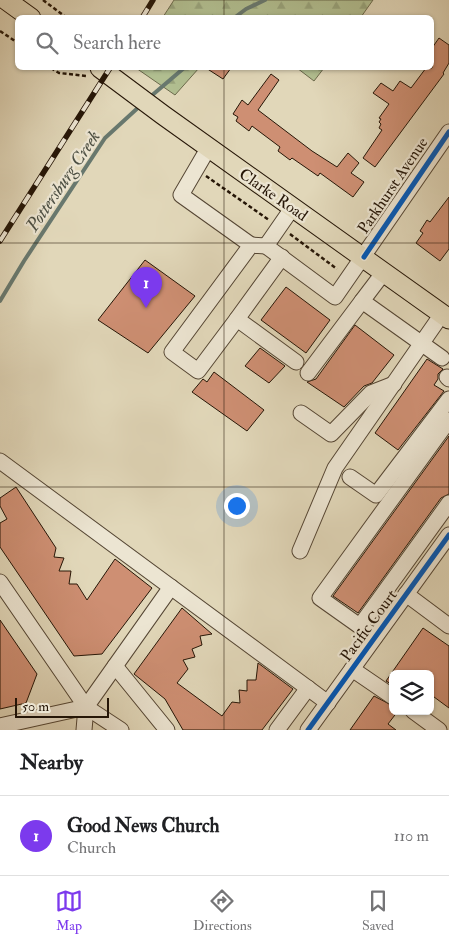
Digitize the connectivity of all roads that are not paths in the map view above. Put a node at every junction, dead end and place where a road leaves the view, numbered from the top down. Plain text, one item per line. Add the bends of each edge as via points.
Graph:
1 (6, 0) edge
2 (27, 15) edge
3 (101, 74) edge
4 (449, 132) edge
5 (209, 148) junction
6 (293, 207) junction
7 (259, 246) junction
8 (282, 257) junction
9 (364, 257) junction
10 (384, 272) junction
11 (362, 301) junction
12 (446, 317) edge
13 (237, 319) junction
14 (422, 344) junction
15 (442, 358) dead end
16 (296, 362) dead end
17 (308, 374) dead end
18 (394, 384) junction
19 (449, 399) edge
20 (301, 414) dead end
21 (449, 420) edge
22 (0, 461) edge
23 (350, 476) dead end
24 (449, 504) edge
25 (449, 535) edge
26 (300, 551) dead end
27 (0, 582) edge
28 (170, 587) junction
29 (406, 594) junction
30 (360, 626) junction
31 (449, 626) edge
32 (375, 637) junction
33 (114, 666) junction
34 (352, 668) junction
35 (308, 688) junction
36 (389, 694) edge
37 (328, 703) junction
38 (86, 707) junction
39 (418, 715) edge
40 (0, 726) edge
41 (84, 730) edge
42 (121, 730) edge
43 (167, 730) edge
44 (277, 730) edge
45 (308, 730) edge
46 (439, 730) edge

1 - 2 main road
3 - 5 main road, Clarke Road
4 - 9 street, Parkhurst Avenue
5 - 6 main road, Clarke Road
5 - 7 street via 181,195
6 - 7 street
6 - 9 main road, Clarke Road
7 - 8 street
7 - 13 street via 172,352 198,371
8 - 9 street, Parkhurst Avenue via 335,297
8 - 13 street
9 - 10 main road, Clarke Road
10 - 11 street
10 - 12 main road, Clarke Road
11 - 14 street
11 - 17 street
12 - 14 street
13 - 16 street
14 - 15 street
14 - 18 street
18 - 20 street via 371,393 331,434
18 - 26 street via 335,468
19 - 23 street via 376,495
21 - 30 street via 320,598
22 - 28 street
24 - 30 street
25 - 29 street, Pacific Court
27 - 38 street
28 - 33 street
28 - 35 street
29 - 31 street
29 - 32 street, Pacific Court
30 - 32 street
32 - 34 street, Pacific Court
33 - 38 street
33 - 43 street
34 - 36 street
34 - 37 street, Pacific Court
35 - 37 street
35 - 44 street
37 - 45 street, Pacific Court
38 - 40 street
38 - 41 street
38 - 42 street
39 - 46 street

